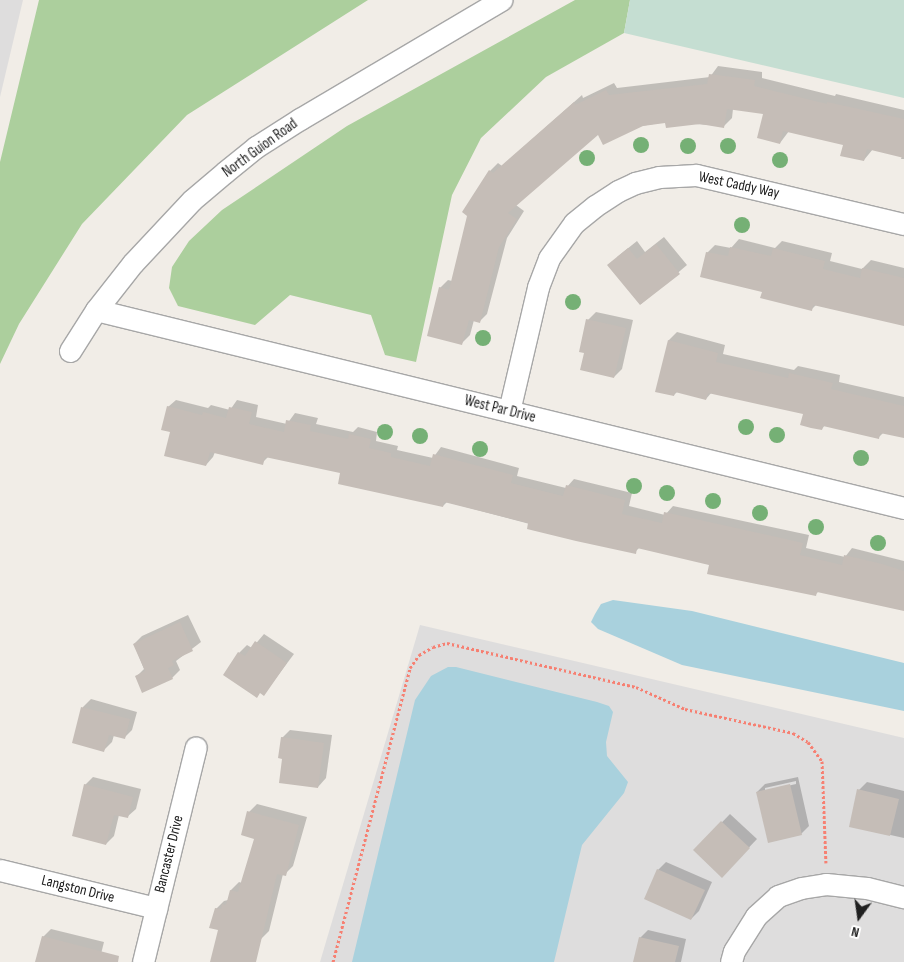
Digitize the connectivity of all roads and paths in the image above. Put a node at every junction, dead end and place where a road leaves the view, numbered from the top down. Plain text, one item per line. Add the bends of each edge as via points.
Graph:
1 (500, 1) edge
2 (904, 224) edge
3 (96, 310) junction
4 (70, 351) dead end
5 (509, 411) junction
6 (904, 508) edge
7 (196, 747) dead end
8 (0, 870) edge
9 (826, 884) junction
10 (904, 897) edge
11 (156, 908) junction
12 (143, 962) edge
13 (333, 962) edge
14 (732, 962) edge

1 - 3 street, North Guion Road via 256,147 192,200 162,230
2 - 5 street, West Caddy Way via 696,175 659,178 618,191 574,223 550,258 538,287
3 - 4 street, North Guion Road
3 - 5 street, West Par Drive
5 - 6 street, West Par Drive
7 - 11 street, Bancaster Drive
8 - 11 street, Langston Drive
9 - 10 street via 867,888
9 - 13 path via 822,761 808,742 777,728 685,709 636,687 447,643 419,655 410,668
9 - 14 street via 778,896 756,916 734,952
11 - 12 street, Bancaster Drive

